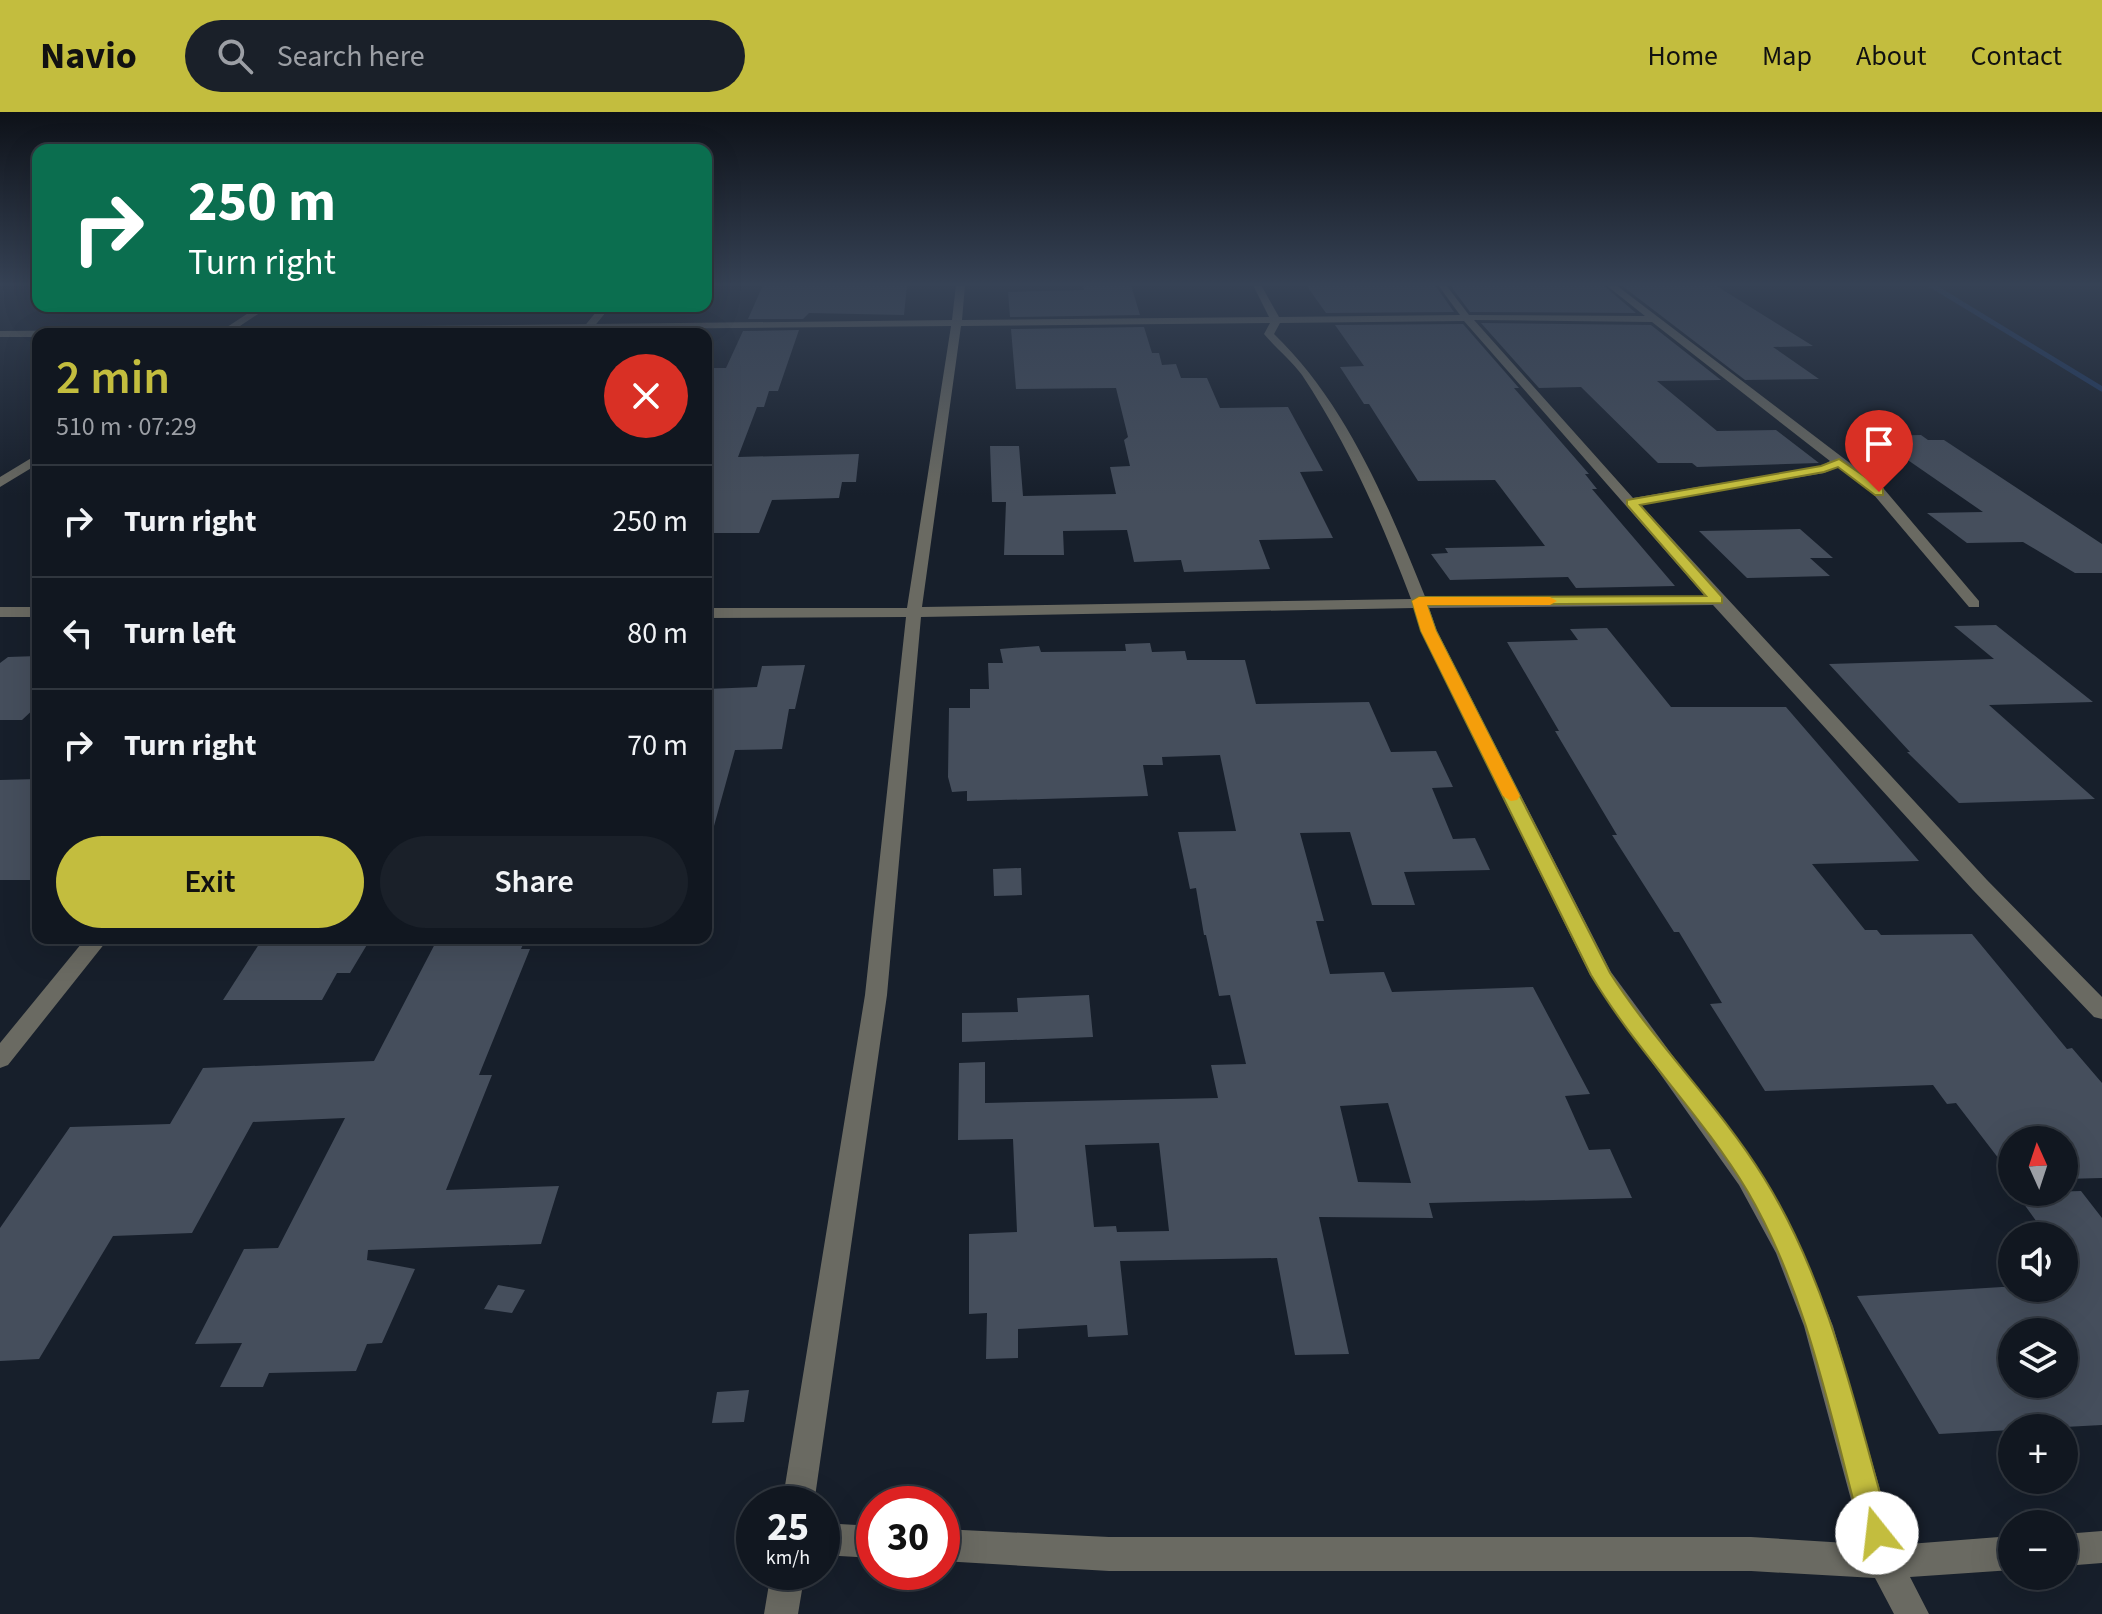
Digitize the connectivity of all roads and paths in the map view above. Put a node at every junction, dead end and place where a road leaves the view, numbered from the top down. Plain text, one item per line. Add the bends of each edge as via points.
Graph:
1 (952, 355) edge
2 (1289, 355) edge
3 (1500, 355) edge
4 (1701, 355) edge
5 (32, 462) edge
6 (1839, 462) junction
7 (0, 483) edge
8 (1631, 502) junction
9 (1717, 600) junction
10 (1419, 601) junction
11 (1974, 604) dead end
12 (0, 612) edge
13 (32, 612) edge
14 (712, 613) edge
15 (914, 613) junction
16 (93, 944) edge
17 (2102, 1011) edge
18 (0, 1059) edge
19 (801, 1486) edge
20 (960, 1546) edge
21 (2102, 1547) edge
22 (2078, 1549) edge
23 (1998, 1554) edge
24 (1885, 1562) junction
25 (785, 1590) edge
26 (781, 1614) edge
27 (1912, 1614) edge

1 - 15 street
2 - 10 street via 1306,374 1372,492
3 - 8 street
4 - 6 street
5 - 7 street
6 - 8 street via 1824,469
6 - 11 street via 1879,492
8 - 9 street
9 - 10 street
9 - 17 street
10 - 15 street
10 - 24 street via 1429,631 1601,975 1756,1185 1791,1253 1827,1355
12 - 13 street
14 - 15 street
15 - 19 street via 876,995
16 - 18 street
20 - 24 street via 1109,1554 1751,1554
21 - 22 street
23 - 24 street
24 - 27 street
25 - 26 street

